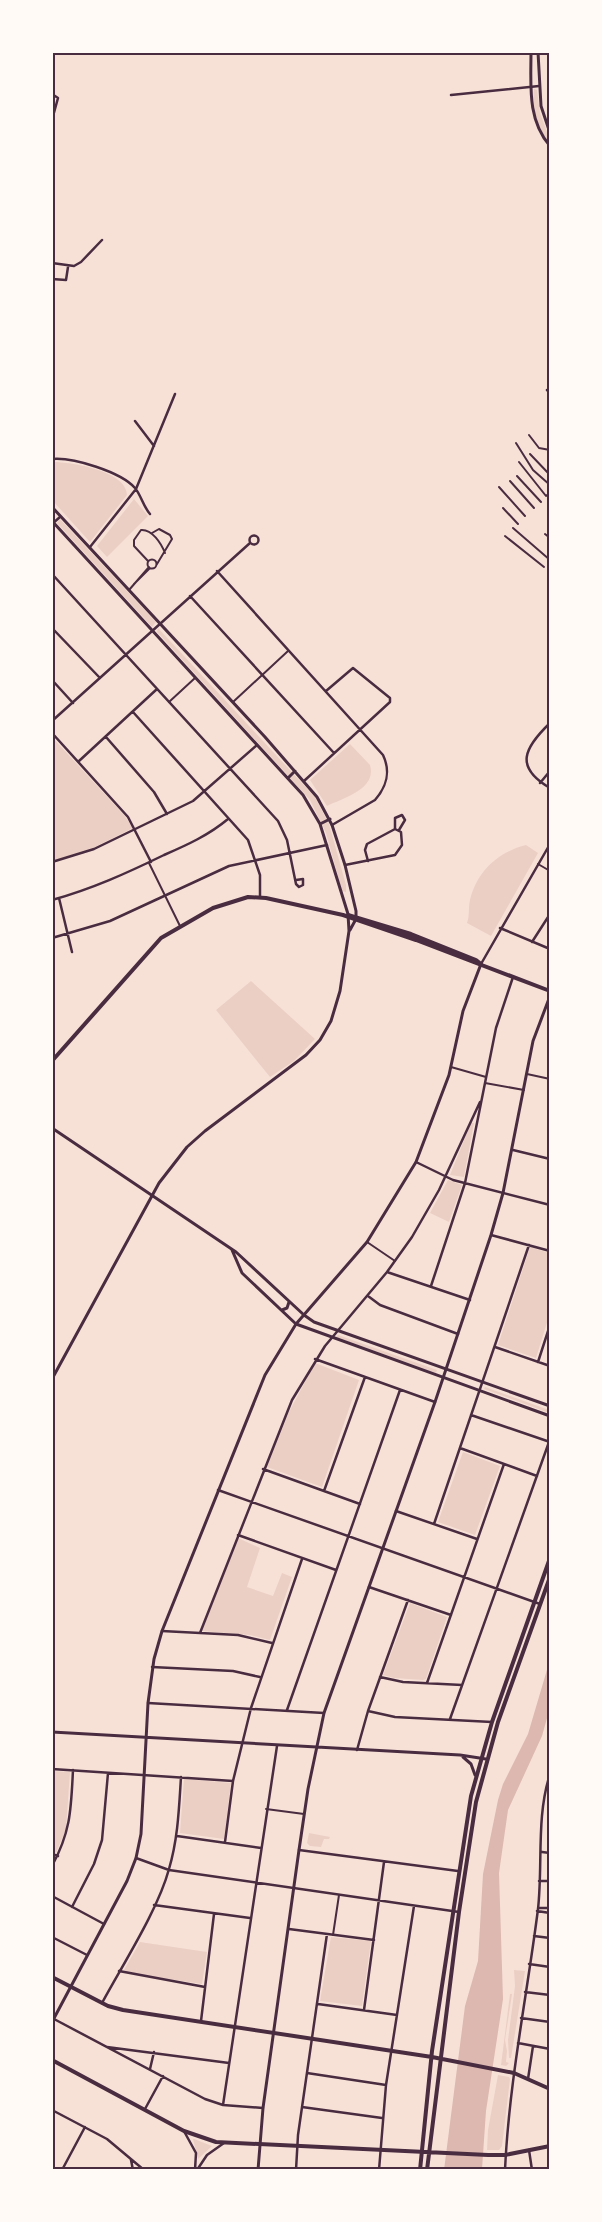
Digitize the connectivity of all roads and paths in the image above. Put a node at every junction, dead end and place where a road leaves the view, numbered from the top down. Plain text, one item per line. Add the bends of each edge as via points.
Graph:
1 (531, 52) edge
2 (538, 52) edge
3 (539, 86) junction
4 (531, 87) junction
5 (52, 94) edge
6 (451, 95) dead end
7 (53, 113) edge
8 (52, 120) edge
9 (550, 134) edge
10 (550, 146) edge
11 (102, 240) dead end
12 (52, 263) edge
13 (68, 266) junction
14 (52, 279) edge
15 (175, 394) dead end
16 (135, 420) dead end
17 (529, 435) dead end
18 (516, 443) dead end
19 (154, 446) junction
20 (550, 450) edge
21 (530, 454) dead end
22 (52, 459) edge
23 (519, 462) dead end
24 (550, 475) edge
25 (517, 476) dead end
26 (510, 482) dead end
27 (550, 485) edge
28 (498, 487) dead end
29 (136, 489) junction
30 (548, 496) edge
31 (541, 502) dead end
32 (53, 508) edge
33 (503, 508) dead end
34 (534, 508) dead end
35 (150, 514) dead end
36 (61, 516) junction
37 (525, 516) dead end
38 (53, 523) edge
39 (518, 524) dead end
40 (513, 528) dead end
41 (152, 533) junction
42 (545, 534) dead end
43 (506, 536) dead end
44 (550, 538) edge
45 (250, 543) dead end
46 (90, 547) junction
47 (165, 553) junction
48 (550, 560) edge
49 (148, 561) junction
50 (156, 564) junction
51 (150, 567) junction
52 (544, 567) dead end
53 (217, 572) junction
54 (52, 574) edge
55 (129, 590) junction
56 (190, 596) junction
57 (160, 623) junction
58 (52, 628) edge
59 (153, 631) junction
60 (288, 651) junction
61 (126, 655) junction
62 (262, 675) junction
63 (100, 678) junction
64 (195, 678) junction
65 (52, 680) edge
66 (157, 689) junction
67 (326, 692) junction
68 (169, 702) junction
69 (233, 702) junction
70 (74, 703) junction
71 (133, 712) junction
72 (52, 721) edge
73 (550, 723) edge
74 (359, 730) junction
75 (52, 733) edge
76 (106, 737) junction
77 (257, 744) junction
78 (334, 754) junction
79 (79, 762) junction
80 (230, 768) junction
81 (296, 771) junction
82 (550, 771) edge
83 (288, 778) junction
84 (304, 780) junction
85 (540, 783) junction
86 (550, 788) edge
87 (204, 793) junction
88 (167, 814) junction
89 (228, 819) junction
90 (330, 819) junction
91 (320, 824) junction
92 (332, 825) junction
93 (136, 829) junction
94 (395, 829) junction
95 (399, 830) junction
96 (550, 844) edge
97 (327, 845) junction
98 (290, 853) junction
99 (255, 860) junction
100 (368, 861) junction
101 (52, 862) edge
102 (150, 862) junction
103 (538, 864) junction
104 (345, 866) junction
105 (550, 871) edge
106 (296, 880) dead end
107 (164, 895) junction
108 (260, 897) junction
109 (59, 898) junction
110 (52, 900) edge
111 (550, 914) edge
112 (346, 916) junction
113 (356, 918) junction
114 (180, 926) junction
115 (500, 928) junction
116 (349, 931) junction
117 (67, 934) junction
118 (52, 938) edge
119 (532, 942) junction
120 (550, 949) edge
121 (72, 952) dead end
122 (481, 964) junction
123 (513, 977) junction
124 (550, 991) edge
125 (550, 996) edge
126 (52, 1061) edge
127 (451, 1067) junction
128 (527, 1074) junction
129 (486, 1077) junction
130 (550, 1079) edge
131 (485, 1083) junction
132 (524, 1090) junction
133 (480, 1102) junction
134 (52, 1128) edge
135 (512, 1150) junction
136 (550, 1159) edge
137 (416, 1162) junction
138 (446, 1177) junction
139 (465, 1183) junction
140 (503, 1193) junction
141 (153, 1197) junction
142 (550, 1206) edge
143 (491, 1234) junction
144 (366, 1242) junction
145 (529, 1245) junction
146 (231, 1250) junction
147 (550, 1251) edge
148 (395, 1261) junction
149 (387, 1272) junction
150 (431, 1286) junction
151 (368, 1296) junction
152 (470, 1300) junction
153 (289, 1302) junction
154 (282, 1310) junction
155 (304, 1315) junction
156 (296, 1324) junction
157 (550, 1326) edge
158 (336, 1331) junction
159 (458, 1334) junction
160 (331, 1338) junction
161 (495, 1347) junction
162 (315, 1359) junction
163 (538, 1362) junction
164 (550, 1366) edge
165 (446, 1370) junction
166 (365, 1377) junction
167 (52, 1379) edge
168 (443, 1379) junction
169 (482, 1382) junction
170 (400, 1390) junction
171 (479, 1392) junction
172 (435, 1402) junction
173 (550, 1406) edge
174 (471, 1415) junction
175 (550, 1416) edge
176 (549, 1442) edge
177 (460, 1448) junction
178 (504, 1464) junction
179 (263, 1469) junction
180 (537, 1476) junction
181 (218, 1490) junction
182 (324, 1491) junction
183 (251, 1502) junction
184 (360, 1504) junction
185 (396, 1511) junction
186 (434, 1524) junction
187 (238, 1535) junction
188 (348, 1536) junction
189 (477, 1539) junction
190 (382, 1548) junction
191 (550, 1558) edge
192 (302, 1559) junction
193 (336, 1570) junction
194 (550, 1576) edge
195 (464, 1577) junction
196 (369, 1587) junction
197 (496, 1588) junction
198 (408, 1600) junction
199 (534, 1602) junction
200 (540, 1604) junction
201 (451, 1616) junction
202 (162, 1631) junction
203 (200, 1633) junction
204 (272, 1643) junction
205 (152, 1667) junction
206 (260, 1677) junction
207 (380, 1677) junction
208 (427, 1683) junction
209 (462, 1685) junction
210 (148, 1703) junction
211 (251, 1708) junction
212 (287, 1710) junction
213 (368, 1710) junction
214 (324, 1713) junction
215 (450, 1719) junction
216 (492, 1722) junction
217 (52, 1732) edge
218 (146, 1739) junction
219 (241, 1744) junction
220 (277, 1746) junction
221 (316, 1748) junction
222 (357, 1750) junction
223 (460, 1755) junction
224 (480, 1757) junction
225 (486, 1759) junction
226 (52, 1769) edge
227 (73, 1770) junction
228 (108, 1772) junction
229 (550, 1774) edge
230 (144, 1775) junction
231 (475, 1775) junction
232 (181, 1777) junction
233 (233, 1780) junction
234 (266, 1809) junction
235 (304, 1814) junction
236 (177, 1836) junction
237 (226, 1842) junction
238 (261, 1848) junction
239 (299, 1850) junction
240 (542, 1852) junction
241 (52, 1854) edge
242 (550, 1854) edge
243 (58, 1856) junction
244 (136, 1858) junction
245 (384, 1862) junction
246 (52, 1866) edge
247 (169, 1870) junction
248 (458, 1871) junction
249 (540, 1881) junction
250 (550, 1881) edge
251 (256, 1883) junction
252 (294, 1888) junction
253 (339, 1895) junction
254 (52, 1896) edge
255 (379, 1901) junction
256 (154, 1905) junction
257 (72, 1906) junction
258 (414, 1906) junction
259 (550, 1908) edge
260 (538, 1909) junction
261 (452, 1911) junction
262 (459, 1912) junction
263 (550, 1912) edge
264 (214, 1914) junction
265 (250, 1918) junction
266 (104, 1924) junction
267 (289, 1929) junction
268 (327, 1934) junction
269 (333, 1934) junction
270 (534, 1936) junction
271 (52, 1937) edge
272 (550, 1938) edge
273 (374, 1940) junction
274 (88, 1956) junction
275 (529, 1964) junction
276 (550, 1967) edge
277 (119, 1971) junction
278 (52, 1977) edge
279 (71, 1987) junction
280 (205, 1987) junction
281 (525, 1992) junction
282 (550, 1995) edge
283 (102, 2003) junction
284 (318, 2004) junction
285 (364, 2010) junction
286 (398, 2015) junction
287 (522, 2018) junction
288 (53, 2019) edge
289 (550, 2022) edge
290 (200, 2023) junction
291 (235, 2028) junction
292 (275, 2034) junction
293 (312, 2038) junction
294 (518, 2043) junction
295 (106, 2046) junction
296 (533, 2046) junction
297 (550, 2049) edge
298 (392, 2050) junction
299 (154, 2052) junction
300 (432, 2057) junction
301 (443, 2059) junction
302 (52, 2060) edge
303 (229, 2063) junction
304 (150, 2070) junction
305 (307, 2073) junction
306 (514, 2074) junction
307 (163, 2076) junction
308 (528, 2079) junction
309 (386, 2085) junction
310 (550, 2089) edge
311 (223, 2105) junction
312 (302, 2107) junction
313 (263, 2108) junction
314 (145, 2109) junction
315 (52, 2110) edge
316 (382, 2118) junction
317 (84, 2127) junction
318 (184, 2132) junction
319 (225, 2143) junction
320 (259, 2145) junction
321 (549, 2146) edge
322 (298, 2147) junction
323 (529, 2150) junction
324 (380, 2152) junction
325 (421, 2154) junction
326 (428, 2154) junction
327 (506, 2155) junction
328 (131, 2159) junction
329 (62, 2170) edge
330 (133, 2170) edge
331 (144, 2170) edge
332 (196, 2170) edge
333 (258, 2170) edge
334 (296, 2170) edge
335 (379, 2170) edge
336 (420, 2170) edge
337 (427, 2170) edge
338 (505, 2170) edge
339 (532, 2170) edge

1 - 4 street
2 - 3 street
3 - 4 street
3 - 9 street via 542,114
4 - 6 street
4 - 10 street via 537,126
5 - 7 street via 58,98
7 - 8 street
11 - 13 street via 81,262
12 - 13 street
13 - 14 street via 66,280
15 - 19 street
16 - 19 street
17 - 20 street via 539,448
18 - 27 street via 533,470
19 - 29 street
21 - 24 street
22 - 29 street via 110,471
23 - 30 street
25 - 31 street
26 - 34 street
28 - 37 street
29 - 35 street
29 - 46 street
32 - 36 street
33 - 39 street
36 - 38 street
36 - 46 street
38 - 59 street
40 - 48 street
41 - 47 street
41 - 47 street via 159,529 171,536
41 - 49 street via 141,530 133,544
42 - 44 street
43 - 52 street
45 - 53 street
46 - 55 street
47 - 50 street
49 - 50 street via 153,559
49 - 51 street
50 - 51 street via 154,568
51 - 55 street
53 - 56 street
53 - 60 street
54 - 61 street
55 - 57 street
56 - 57 street
56 - 62 street
57 - 59 street
57 - 69 street
58 - 63 street
59 - 61 street
59 - 64 street
60 - 62 street
60 - 67 street
61 - 63 street
61 - 66 street
62 - 69 street
62 - 78 street
63 - 70 street
64 - 68 street
64 - 77 street
65 - 70 street
66 - 68 street
66 - 71 street
67 - 74 street
67 - 74 street via 355,668 390,698 388,704
68 - 80 street
69 - 81 street
70 - 72 street
71 - 76 street
71 - 87 street
73 - 85 street via 529,748 529,771
74 - 78 street
74 - 92 street via 383,754 387,778 375,800
75 - 79 street
76 - 79 street
76 - 88 street via 154,792
77 - 80 street
77 - 83 street
78 - 84 street
79 - 93 street via 125,812
80 - 87 street
80 - 98 street via 278,821
81 - 83 street
81 - 84 street
82 - 85 street
83 - 91 street via 306,799
84 - 90 street
85 - 86 street
87 - 88 street
87 - 89 street
88 - 93 street
89 - 99 street via 248,840
89 - 102 street via 210,833
90 - 91 street
90 - 92 street
91 - 97 street
92 - 104 street
93 - 101 street via 76,856
93 - 102 street
94 - 95 street
94 - 95 street via 395,818 402,815 405,820
94 - 100 street via 367,844
95 - 100 street via 402,845 399,852
96 - 103 street
97 - 98 street
97 - 112 street
98 - 99 street
98 - 106 street
99 - 107 street via 222,868
99 - 108 street via 260,875
100 - 104 street
102 - 107 street
102 - 109 street
103 - 105 street
103 - 115 street
104 - 113 street
107 - 114 street
107 - 117 street via 110,921
108 - 112 main road
108 - 114 main road via 232,900
109 - 110 street
109 - 117 street
111 - 119 street
112 - 113 main road
112 - 116 street
113 - 116 street
113 - 122 main road
114 - 126 main road via 153,945
115 - 119 street
115 - 122 street
116 - 141 street via 338,998 331,1021 320,1040 286,1072 187,1147 166,1172
117 - 118 street
117 - 121 street
119 - 120 street
122 - 123 main road
122 - 127 street via 463,1011
123 - 124 main road
123 - 129 street via 498,1020
125 - 128 street via 537,1027
127 - 129 street
127 - 137 street
128 - 130 street
128 - 132 street
129 - 131 street
131 - 132 street
131 - 133 street
132 - 135 street
133 - 138 street
133 - 139 street
134 - 141 street
135 - 136 street
135 - 140 street
137 - 138 street
137 - 144 street
138 - 139 street
138 - 148 street
139 - 140 street
139 - 150 street
140 - 142 street
140 - 143 street
141 - 146 street
141 - 167 street
143 - 145 street
143 - 152 street
144 - 148 street
144 - 155 street
145 - 147 street
145 - 161 street
146 - 153 street
146 - 154 street via 242,1273
148 - 149 street
149 - 150 street
149 - 151 street
150 - 152 street
151 - 158 street
151 - 159 street via 387,1308
152 - 159 street
153 - 154 street
153 - 155 street
154 - 156 street
155 - 156 street
155 - 158 street
156 - 160 street
156 - 181 street via 258,1389
157 - 163 street
158 - 160 street
158 - 165 street
159 - 165 street
160 - 162 street
160 - 168 street
161 - 163 street
161 - 169 street
162 - 166 street
162 - 179 street via 292,1400
163 - 164 street
165 - 168 street
165 - 169 street
166 - 170 street
166 - 182 street
168 - 171 street
168 - 172 street
169 - 171 street
169 - 173 street
170 - 172 street
170 - 184 street
171 - 174 street
171 - 175 street
172 - 185 street
174 - 176 street
174 - 177 street
176 - 180 street
177 - 178 street
177 - 186 street
178 - 180 street
178 - 189 street
179 - 182 street
179 - 183 street
180 - 197 street
181 - 183 street
181 - 202 street
182 - 184 street
183 - 187 street
183 - 188 street
184 - 188 street
185 - 186 street
185 - 190 street
186 - 189 street
187 - 192 street
187 - 203 street
188 - 190 street
188 - 193 street
189 - 195 street
190 - 195 street
190 - 196 street
191 - 199 main road
192 - 193 street
192 - 204 street
193 - 212 street
194 - 200 main road
195 - 197 street
195 - 201 street
196 - 198 street
196 - 214 street
197 - 199 street
197 - 209 street
198 - 201 street
198 - 207 street
199 - 200 street
199 - 216 main road
200 - 225 main road
201 - 208 street
202 - 203 street
202 - 205 street
203 - 204 street via 255,1638
204 - 206 street
205 - 206 street via 233,1671
205 - 210 street
206 - 211 street
207 - 208 street
207 - 213 street
208 - 209 street
209 - 215 street
210 - 211 street
210 - 218 street
211 - 212 street
211 - 219 street
212 - 214 street
213 - 215 street via 395,1717
213 - 222 street
214 - 221 street
215 - 216 street
216 - 224 main road
217 - 218 street
218 - 219 street
218 - 230 street
219 - 220 street
219 - 233 street
220 - 221 street
220 - 234 street
221 - 222 street
221 - 235 street
222 - 223 street
223 - 224 street
223 - 231 street via 472,1764
224 - 225 street
224 - 231 main road
225 - 262 main road
226 - 227 street
227 - 228 street
227 - 243 street via 69,1826
228 - 230 street
228 - 257 street via 102,1840 94,1864
229 - 240 street via 541,1805
230 - 232 street
230 - 244 street via 143,1817
231 - 248 main road
232 - 233 street
232 - 236 street
233 - 237 street
234 - 235 street
234 - 238 street
235 - 239 street
236 - 237 street
236 - 247 street
237 - 238 street
238 - 251 street
239 - 245 street
239 - 252 street
240 - 242 street
240 - 249 street
241 - 243 street
243 - 246 street
244 - 247 street
244 - 266 street
245 - 248 street
245 - 255 street
247 - 251 street
247 - 256 street
248 - 261 main road
249 - 250 street
249 - 260 street
251 - 252 street
251 - 265 street
252 - 253 street
252 - 267 street
253 - 255 street
253 - 269 street
254 - 257 street
255 - 258 street
255 - 273 street
256 - 264 street
256 - 277 street
257 - 266 street
258 - 261 street
258 - 286 street
259 - 260 street
260 - 263 street
260 - 270 street
261 - 262 street
261 - 300 main road
262 - 301 main road
264 - 265 street
264 - 280 street
265 - 291 street
266 - 274 street
267 - 268 street
267 - 292 street
268 - 269 street
268 - 284 street
269 - 273 street
270 - 272 street
270 - 275 street
271 - 274 street
273 - 285 street
274 - 279 street
275 - 276 street
275 - 281 street
277 - 280 street
277 - 283 street
278 - 279 main road
279 - 283 main road
279 - 288 street
280 - 290 street
281 - 282 street
281 - 287 street
283 - 290 main road via 139,2014
284 - 285 street
284 - 293 street
285 - 286 street
286 - 298 street
287 - 289 street
287 - 294 street
288 - 295 street
290 - 291 main road
291 - 292 main road
291 - 303 street
292 - 293 main road
292 - 313 street
293 - 298 main road
293 - 305 street
294 - 296 street
294 - 306 street
295 - 299 street
295 - 304 street
296 - 297 street
296 - 308 street
298 - 300 main road
298 - 309 street
299 - 303 street
299 - 304 street
300 - 301 main road
300 - 325 main road
301 - 306 main road
301 - 326 main road
302 - 314 main road
303 - 311 street
304 - 307 street
305 - 309 street
305 - 312 street
306 - 308 main road
306 - 327 street
307 - 311 street
307 - 314 street
308 - 310 main road
309 - 316 street
311 - 313 street
312 - 316 street
312 - 322 street
313 - 320 street
314 - 318 main road
315 - 317 street
316 - 324 street
317 - 328 street via 107,2139
317 - 329 street
318 - 319 main road
318 - 332 street via 196,2152
319 - 320 main road
319 - 332 street via 207,2155
320 - 322 main road
320 - 333 street
321 - 323 main road
322 - 324 main road
322 - 334 street
323 - 327 main road
323 - 339 street
324 - 325 main road
324 - 335 street
325 - 326 main road
325 - 336 main road
326 - 327 main road
326 - 337 main road
327 - 338 street
328 - 330 street
328 - 331 street

